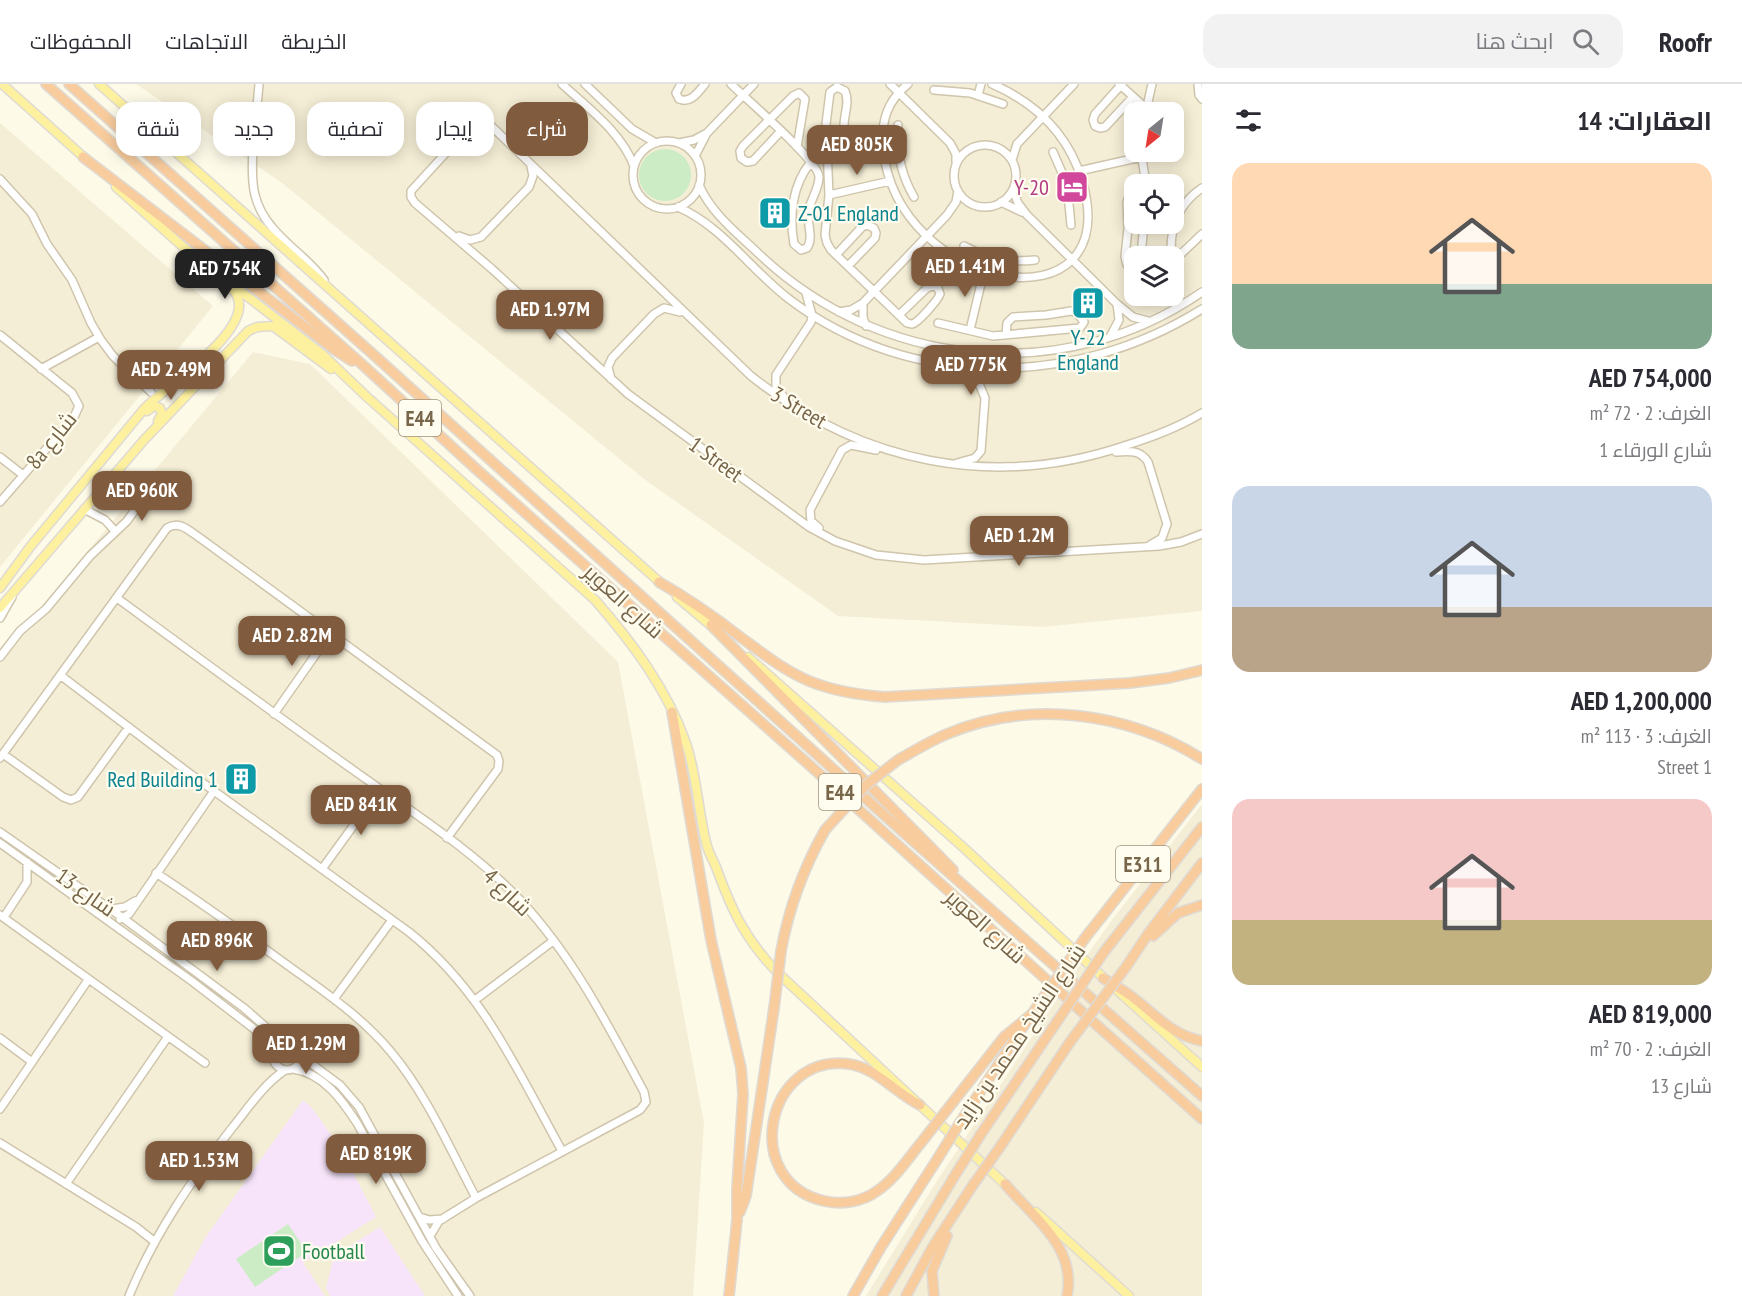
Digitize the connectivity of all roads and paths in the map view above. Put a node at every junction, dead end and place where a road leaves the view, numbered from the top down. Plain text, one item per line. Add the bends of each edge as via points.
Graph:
1 (2, 84) edge
2 (46, 84) edge
3 (69, 84) edge
4 (99, 84) edge
5 (259, 84) edge
6 (562, 84) edge
7 (585, 84) edge
8 (681, 84) edge
9 (705, 84) edge
10 (731, 84) edge
11 (754, 84) edge
12 (890, 84) edge
13 (908, 84) edge
14 (981, 84) edge
15 (993, 84) edge
16 (1074, 84) edge
17 (1121, 84) edge
18 (1152, 84) edge
19 (1198, 84) edge
20 (934, 90) dead end
21 (899, 93) junction
22 (743, 95) junction
23 (978, 95) junction
24 (1133, 97) junction
25 (1202, 99) edge
26 (1138, 102) edge
27 (1148, 102) edge
28 (1003, 104) dead end
29 (1043, 116) junction
30 (769, 119) junction
31 (898, 125) dead end
32 (494, 129) edge
33 (781, 131) junction
34 (707, 133) junction
35 (656, 143) junction
36 (679, 143) junction
37 (950, 143) junction
38 (1017, 144) junction
39 (797, 147) junction
40 (999, 148) junction
41 (969, 149) junction
42 (1053, 152) dead end
43 (443, 156) edge
44 (695, 156) junction
45 (83, 157) junction
46 (828, 158) junction
47 (1012, 160) junction
48 (1124, 160) edge
49 (811, 162) junction
50 (956, 162) junction
51 (531, 164) junction
52 (634, 166) junction
53 (903, 172) junction
54 (1080, 174) junction
55 (0, 179) edge
56 (890, 179) junction
57 (1066, 180) junction
58 (699, 185) junction
59 (1202, 188) edge
60 (1013, 190) junction
61 (958, 191) junction
62 (829, 195) junction
63 (914, 197) dead end
64 (1001, 202) junction
65 (973, 204) junction
66 (678, 207) junction
67 (947, 215) junction
68 (1027, 215) junction
69 (1071, 225) dead end
70 (451, 233) junction
71 (1202, 234) edge
72 (926, 237) junction
73 (964, 246) dead end
74 (836, 255) junction
75 (990, 257) junction
76 (1072, 259) junction
77 (1035, 260) dead end
78 (848, 266) junction
79 (986, 272) junction
80 (219, 276) junction
81 (331, 291) junction
82 (874, 291) junction
83 (806, 292) junction
84 (1202, 292) edge
85 (862, 303) junction
86 (1117, 304) junction
87 (1202, 309) edge
88 (837, 312) junction
89 (685, 314) junction
90 (812, 315) junction
91 (899, 315) junction
92 (1151, 321) junction
93 (938, 324) dead end
94 (866, 326) junction
95 (970, 330) junction
96 (0, 335) edge
97 (1006, 335) junction
98 (99, 337) junction
99 (1110, 337) junction
100 (908, 358) junction
101 (365, 367) junction
102 (41, 369) junction
103 (612, 380) junction
104 (152, 392) dead end
105 (366, 396) junction
106 (794, 406) junction
107 (1202, 413) edge
108 (134, 421) junction
109 (144, 440) junction
110 (887, 451) junction
111 (1103, 453) junction
112 (0, 457) edge
113 (950, 464) junction
114 (23, 475) junction
115 (147, 493) dead end
116 (0, 502) edge
117 (84, 509) junction
118 (115, 531) junction
119 (1202, 534) edge
120 (836, 541) junction
121 (1148, 547) junction
122 (659, 582) junction
123 (0, 588) edge
124 (14, 593) junction
125 (117, 598) junction
126 (0, 608) edge
127 (0, 618) edge
128 (711, 626) junction
129 (330, 634) junction
130 (3, 650) edge
131 (0, 657) edge
132 (1202, 670) edge
133 (60, 675) junction
134 (672, 712) junction
135 (274, 714) junction
136 (129, 727) junction
137 (1, 756) edge
138 (1202, 759) edge
139 (380, 789) junction
140 (1202, 789) edge
141 (214, 791) junction
142 (1202, 827) edge
143 (0, 832) edge
144 (447, 838) junction
145 (0, 843) edge
146 (27, 862) junction
147 (1202, 862) edge
148 (322, 869) junction
149 (156, 873) junction
150 (47, 875) junction
151 (27, 882) junction
152 (78, 898) junction
153 (137, 900) junction
154 (1202, 905) edge
155 (988, 907) junction
156 (111, 909) junction
157 (2, 916) edge
158 (123, 918) junction
159 (392, 920) junction
160 (133, 926) junction
161 (553, 941) junction
162 (1126, 968) junction
163 (1103, 978) junction
164 (88, 980) junction
165 (334, 999) junction
166 (475, 1000) junction
167 (1032, 1014) junction
168 (0, 1038) edge
169 (167, 1038) junction
170 (1202, 1041) edge
171 (284, 1042) junction
172 (274, 1053) junction
173 (301, 1056) junction
174 (32, 1062) junction
175 (275, 1062) junction
176 (205, 1064) dead end
177 (1202, 1067) edge
178 (293, 1069) junction
179 (285, 1070) junction
180 (265, 1086) junction
181 (1202, 1096) edge
182 (920, 1105) junction
183 (0, 1109) edge
184 (1202, 1119) edge
185 (0, 1143) edge
186 (562, 1151) junction
187 (1005, 1184) junction
188 (66, 1185) junction
189 (967, 1194) junction
190 (476, 1198) junction
191 (420, 1217) junction
192 (442, 1219) junction
193 (737, 1220) junction
194 (430, 1236) junction
195 (156, 1240) junction
196 (457, 1295) edge
197 (129, 1296) edge
198 (470, 1296) edge
199 (729, 1296) edge
200 (853, 1296) edge
201 (882, 1296) edge
202 (906, 1296) edge
203 (934, 1296) edge
204 (1067, 1296) edge
205 (1129, 1296) edge

1 - 45 main road
2 - 101 highway, شارع العوير / E44
3 - 155 highway, شارع العوير / E44
4 - 81 main road
5 - 81 street via 253,179 257,202 272,227 316,270
6 - 52 street via 623,142
7 - 35 street via 632,129
8 - 9 street via 676,93 685,101
10 - 22 street
11 - 22 street
12 - 21 street
13 - 21 street
14 - 23 street
15 - 29 street
16 - 29 street
17 - 24 street
17 - 24 street via 1095,114 1095,126 1105,127
18 - 27 street
19 - 25 street
20 - 23 street
21 - 37 street
21 - 56 street via 890,102 884,120 884,154
22 - 30 street
22 - 34 street
23 - 28 street
24 - 26 street
29 - 38 street
29 - 54 street via 1065,142
30 - 33 street
30 - 33 street via 741,149 742,159 753,161
30 - 39 street via 793,96 804,96
31 - 53 street
32 - 51 street, 3 Street
33 - 39 street
34 - 36 street
34 - 44 street
35 - 36 street
35 - 52 street via 644,150
36 - 44 street
37 - 41 street
37 - 50 street
38 - 40 street
38 - 47 street
39 - 49 street
40 - 41 street via 984,144
40 - 47 street
41 - 50 street
42 - 57 street
43 - 70 street, 1 Street via 411,191 411,197
44 - 58 street via 700,168
45 - 80 main road
45 - 101 highway via 335,350
46 - 46 street via 827,115 830,92 837,87 847,96 845,150 843,156
46 - 62 street
47 - 60 street via 1016,170
48 - 54 street
49 - 49 street via 801,178 791,213 794,244 801,250 810,243 808,215 819,179
50 - 61 street
51 - 70 street via 529,188 481,237 470,240
51 - 89 street, 3 Street
52 - 66 street via 635,184 644,199 660,207
53 - 56 street
53 - 63 street
54 - 57 street
54 - 76 street via 1087,224 1082,245
55 - 98 street via 32,214 44,240 72,280
56 - 62 street
56 - 72 street via 906,211
57 - 69 street
58 - 66 street via 693,197
58 - 83 street via 718,214 769,264
59 - 71 street via 1178,213 1171,249 1182,254
60 - 64 street
60 - 68 street
61 - 65 street
61 - 67 street
62 - 74 street via 825,239
64 - 65 street via 987,207
64 - 68 street
65 - 67 street via 962,205
66 - 90 street via 708,225 778,290
67 - 72 street
68 - 76 street
70 - 103 street, 1 Street
72 - 79 street via 953,257
72 - 82 street
73 - 75 street
74 - 78 street
74 - 78 street via 862,227 874,228 875,238
75 - 77 street
75 - 79 street
76 - 79 street via 1056,272 1043,276
76 - 86 street
78 - 82 street
79 - 95 street
80 - 105 main road via 322,354
80 - 108 main road via 236,293 239,302 238,316 231,328
81 - 122 main road
82 - 85 street
82 - 91 street
83 - 88 street
83 - 90 street
84 - 92 street
85 - 88 street
85 - 94 street
86 - 92 street via 1133,317
86 - 99 street via 1119,320
87 - 100 street via 1150,337 1064,364 980,368
88 - 94 street
89 - 103 street via 668,308 657,311 612,358 608,367
89 - 106 street, 3 Street via 739,366
90 - 100 street via 856,339
90 - 106 street via 775,379 779,393
91 - 91 street via 927,288 939,290 939,298 915,322 909,324
92 - 99 street
93 - 95 street
94 - 99 street via 929,346 989,354 1046,351
95 - 97 street via 986,336
96 - 102 street
97 - 97 street via 1007,323 1013,317 1071,311 1084,322 1080,328
98 - 102 street
98 - 104 street via 113,356
100 - 113 street via 965,374 983,392 986,407 981,451 973,459
101 - 184 highway, شارع العوير / E44
102 - 114 street, 8a شارع via 72,393 79,406 74,417
103 - 120 street, 1 Street via 775,503
105 - 109 main road via 282,330 257,327 240,338
105 - 134 main road via 595,600 624,632
106 - 110 street, 3 Street via 832,428
107 - 111 street, 3 Street via 1161,433
108 - 109 main road via 152,407 161,410
108 - 123 main road
109 - 117 main road
110 - 113 street, 3 Street
110 - 120 street via 851,445 842,450 809,514 813,524
111 - 113 street, 3 Street via 1027,466
111 - 121 street via 1132,451 1148,462 1167,524 1162,538
112 - 114 street
114 - 116 street, 8a شارع
115 - 118 street
117 - 118 street via 105,520
117 - 124 main road
118 - 130 street via 85,560 46,609
119 - 121 street, 1 Street
120 - 121 street, 1 Street via 876,555 924,560
122 - 128 main road
122 - 132 highway via 692,600 792,673 854,694 885,697 1130,683
124 - 126 main road
124 - 127 street
125 - 129 street via 167,528 177,525
125 - 133 street
125 - 135 street, شارع 4
128 - 155 highway
128 - 163 main road via 964,848
129 - 135 street
129 - 144 street via 497,755 498,769
130 - 131 street
133 - 136 street
133 - 137 street
134 - 182 main road via 686,744 707,847 752,944
134 - 193 highway via 711,940 741,1068
135 - 139 street, شارع 4
136 - 137 street via 78,797 71,800
136 - 141 street
138 - 193 highway, bridge via 1136,727 1057,714 998,719 948,733 898,760 866,785 825,830 796,888 781,951 746,1196
139 - 144 street, شارع 4
139 - 148 street
140 - 167 highway, شارع الشيخ محمد بن زايد / E311, bridge via 1085,938
141 - 148 street
141 - 149 street
142 - 201 highway, شارع الشيخ محمد بن زايد / E311, bridge via 1104,952 981,1134
143 - 156 street, شارع 13
144 - 161 street, شارع 4 via 519,899
145 - 146 street, شارع 13
146 - 150 street, شارع 13
146 - 151 street
147 - 162 highway
148 - 159 street
149 - 153 street
149 - 165 street
150 - 151 street
150 - 152 street, شارع 13
151 - 157 street
152 - 158 street via 112,918
152 - 172 street, شارع 13 via 252,1027
153 - 156 street
153 - 158 street
153 - 160 street
154 - 162 highway via 1168,921
155 - 181 highway, شارع العوير / E44
156 - 158 street, شارع 13
157 - 164 street
158 - 160 street, شارع 13
159 - 165 street
159 - 166 street via 438,957
160 - 171 street, شارع 13
161 - 166 street
161 - 186 street, شارع 4 via 594,999 646,1097 640,1110
162 - 189 highway, bridge via 1070,1042
163 - 170 highway via 1180,1035
163 - 177 main road
164 - 169 street
164 - 174 street
165 - 190 street via 370,1029 402,1066
166 - 186 street
167 - 182 highway, bridge via 1004,1036 920,1144 876,1192 839,1203 820,1200 796,1188 777,1162 772,1141 773,1118 782,1097 795,1081 820,1067 849,1064 868,1070
167 - 200 highway, شارع الشيخ محمد بن زايد / E311, bridge
168 - 174 street
169 - 176 street
169 - 188 street
171 - 172 street
171 - 173 street via 297,1046
172 - 175 street
173 - 178 street
173 - 191 street via 332,1078 359,1107
174 - 183 street
175 - 179 street
175 - 180 street
178 - 179 street
178 - 196 street via 319,1079 346,1107
179 - 180 street
180 - 195 street via 191,1181
182 - 187 main road
185 - 188 street
186 - 190 street, شارع 4
187 - 204 highway via 1059,1246 1068,1270
187 - 205 main road
188 - 195 street
189 - 202 highway
189 - 203 highway via 932,1271
190 - 192 street, شارع 4
191 - 192 street
191 - 194 street
192 - 194 street, شارع 4
193 - 199 highway
194 - 198 street
195 - 197 street

